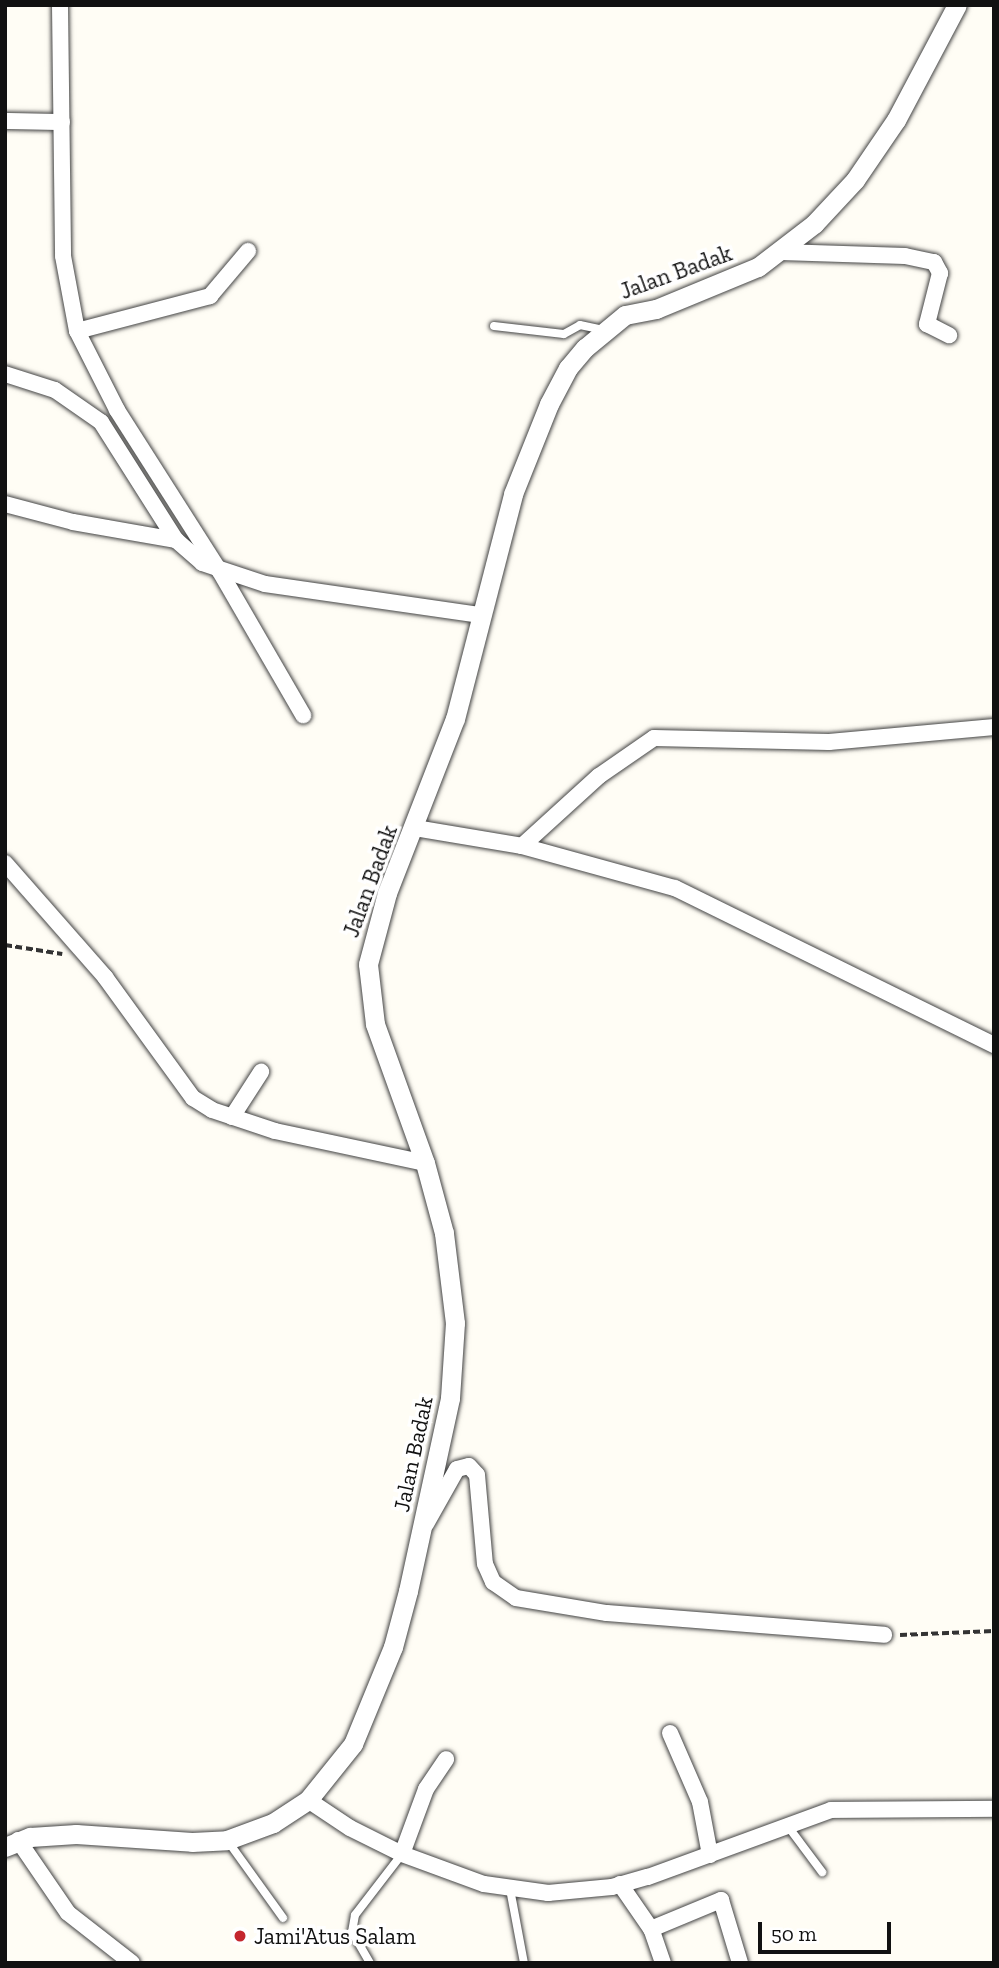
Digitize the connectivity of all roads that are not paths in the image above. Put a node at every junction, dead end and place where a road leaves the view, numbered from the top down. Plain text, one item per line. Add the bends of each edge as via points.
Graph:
1 (60, 5) edge
2 (957, 5) edge
3 (5, 121) edge
4 (62, 122) junction
5 (248, 251) dead end
6 (781, 252) junction
7 (494, 326) dead end
8 (604, 330) junction
9 (77, 331) junction
10 (949, 335) dead end
11 (5, 374) edge
12 (5, 504) edge
13 (176, 540) junction
14 (219, 570) junction
15 (481, 615) junction
16 (303, 715) dead end
17 (994, 726) edge
18 (415, 828) junction
19 (522, 846) junction
20 (5, 863) edge
21 (994, 1045) edge
22 (261, 1072) dead end
23 (232, 1117) junction
24 (425, 1163) junction
25 (422, 1532) junction
26 (884, 1635) road end
27 (670, 1733) dead end
28 (446, 1759) dead end
29 (308, 1800) junction
30 (994, 1809) edge
31 (787, 1825) junction
32 (228, 1840) junction
33 (11, 1843) edge
34 (402, 1854) junction
35 (710, 1856) junction
36 (822, 1872) dead end
37 (620, 1885) junction
38 (510, 1889) junction
39 (283, 1919) dead end
40 (651, 1929) junction
41 (132, 1963) edge
42 (370, 1963) edge
43 (524, 1963) edge
44 (663, 1963) edge
45 (740, 1963) edge

1 - 4 street
2 - 6 street, Jalan Badak via 903,108 855,180
3 - 4 street
4 - 9 street via 63,256
5 - 9 street via 211,296
6 - 8 street, Jalan Badak via 689,296 625,314
6 - 10 street via 905,256 934,262 940,273 927,324 930,330
7 - 8 lane via 564,334 580,325
8 - 15 street, Jalan Badak via 568,369 549,404 503,523
9 - 14 street via 117,410
11 - 13 street via 55,390 101,422
12 - 13 street
13 - 14 street via 194,558
14 - 15 street via 290,589
14 - 16 street
15 - 18 street, Jalan Badak via 455,719
17 - 19 street via 829,742 654,738 599,776
18 - 19 street
18 - 24 street, Jalan Badak via 387,893 368,973 375,1024
19 - 21 street via 708,902
20 - 23 street via 138,1020 181,1086 202,1104
22 - 23 street
23 - 24 street via 332,1146
24 - 25 street, Jalan Badak via 444,1233 455,1323 450,1398
25 - 26 street via 457,1469 469,1466 477,1475 485,1564 493,1582 516,1598 582,1610
25 - 29 street, Jalan Badak via 393,1647 375,1694 353,1744
27 - 35 street via 701,1802
28 - 34 street via 426,1789
29 - 32 street, Jalan Badak via 273,1823
29 - 34 street via 349,1828
30 - 31 street via 851,1809
31 - 35 street
31 - 36 lane
32 - 33 street, Jalan Badak via 178,1842 76,1834
32 - 39 lane
33 - 41 street via 68,1913
34 - 38 street
34 - 42 lane via 355,1915 352,1932
35 - 37 street
37 - 38 street via 581,1891
37 - 40 street
38 - 43 lane
40 - 44 street
40 - 45 street via 721,1900

